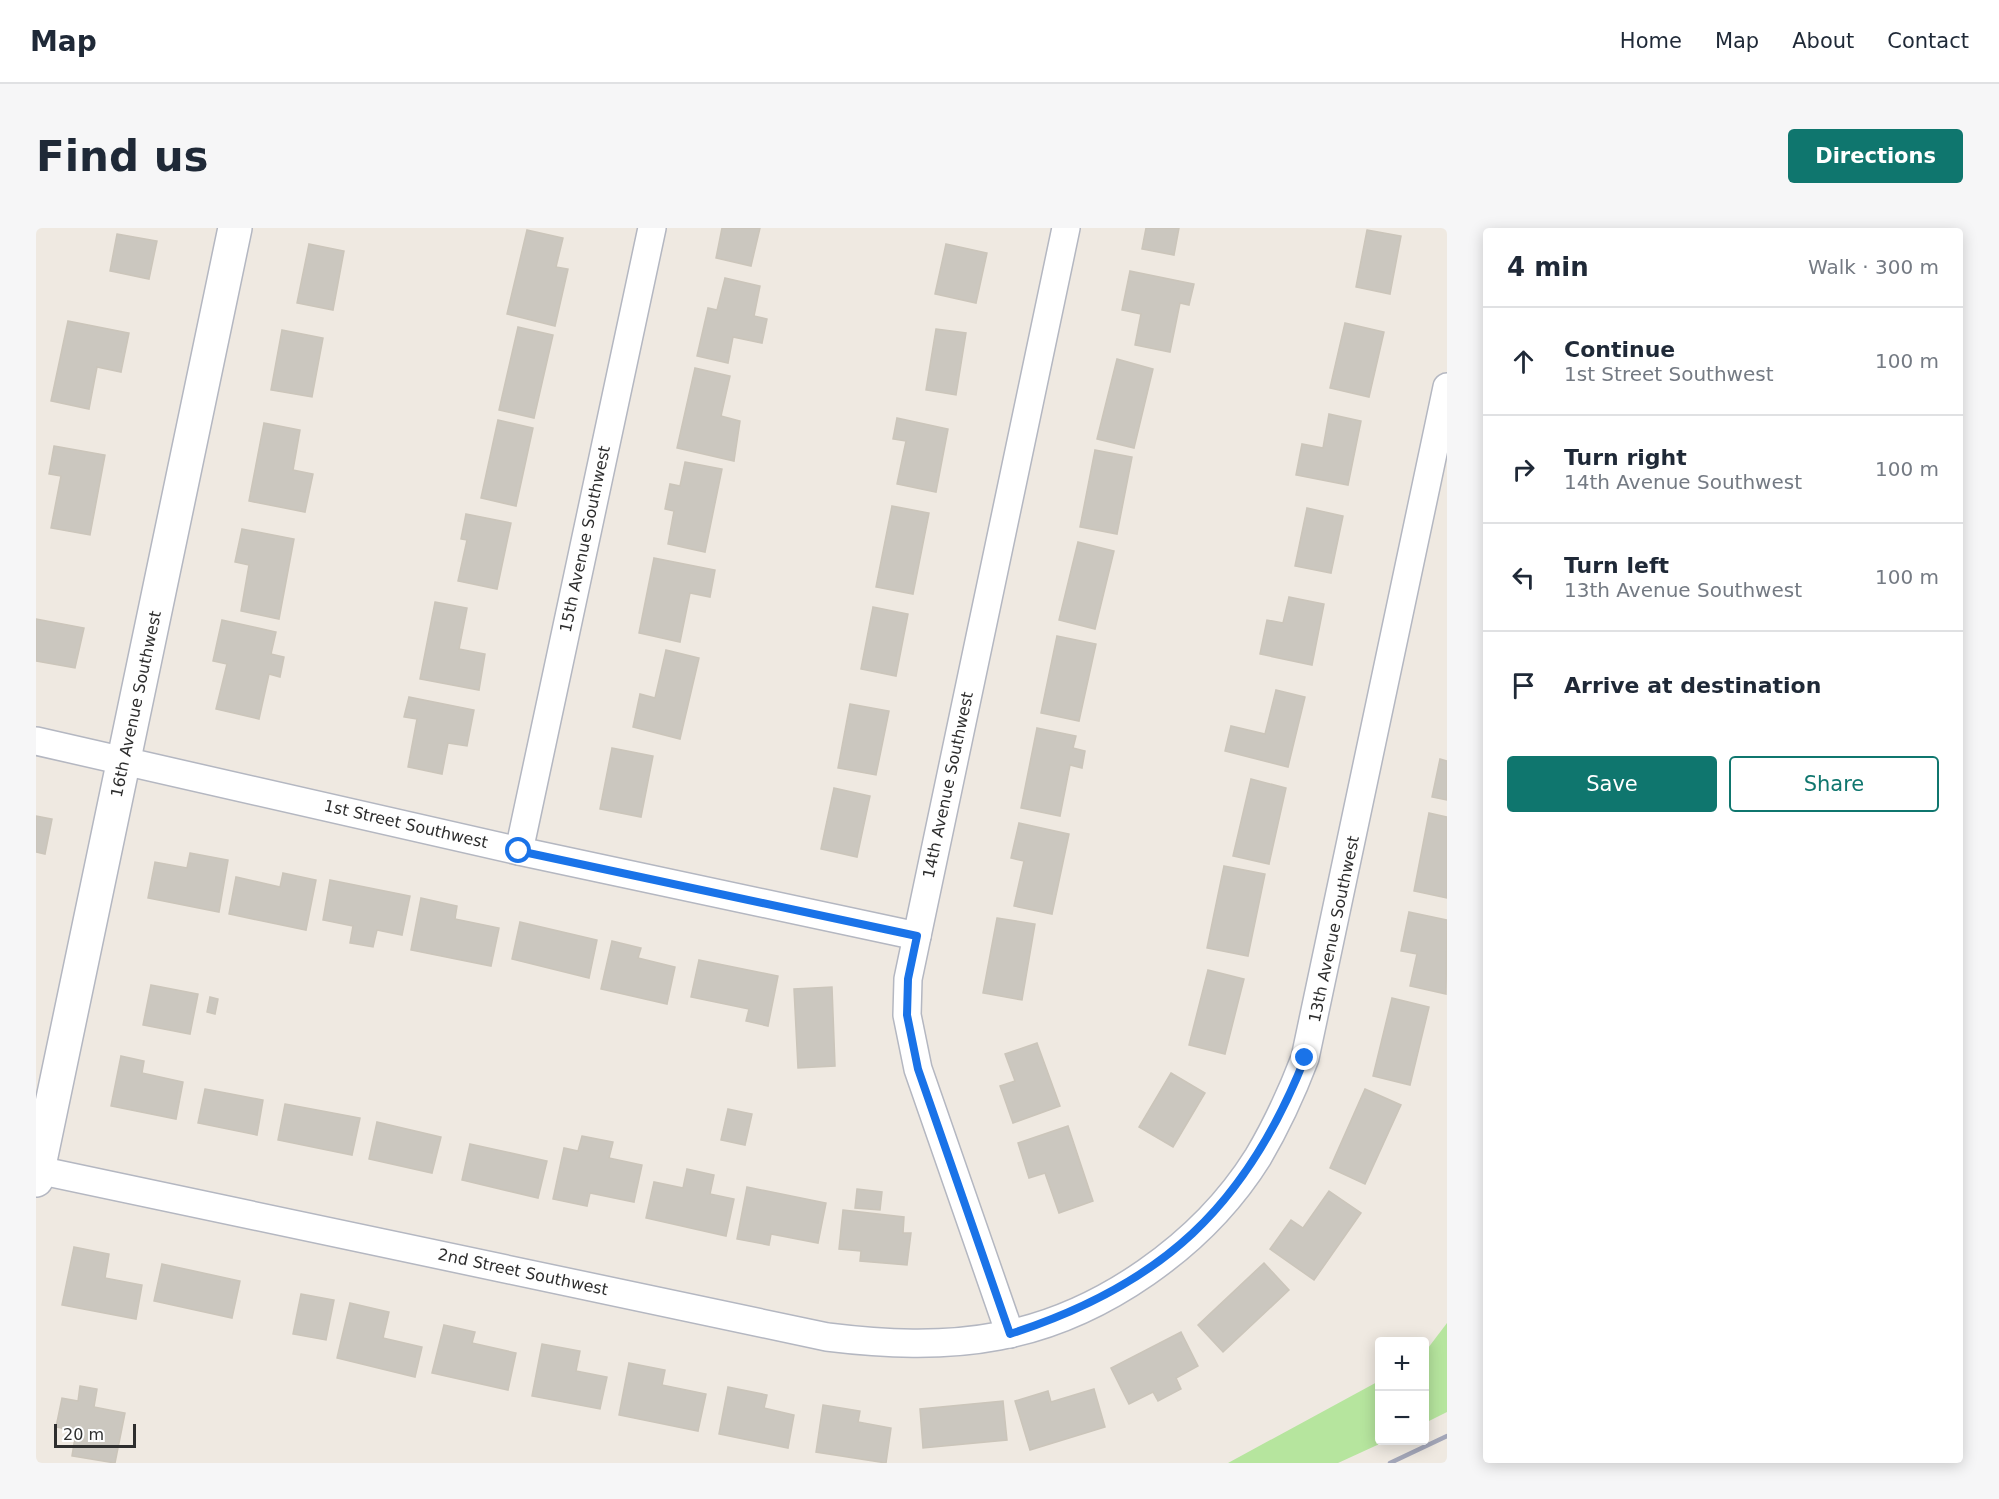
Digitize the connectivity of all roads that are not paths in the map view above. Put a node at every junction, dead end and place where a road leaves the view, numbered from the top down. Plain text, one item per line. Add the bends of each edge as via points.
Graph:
1 (235, 228) edge
2 (652, 228) edge
3 (1066, 228) edge
4 (1447, 387) edge
5 (36, 741) edge
6 (124, 760) junction
7 (519, 851) junction
8 (917, 936) junction
9 (37, 1175) edge
10 (1010, 1334) junction

1 - 6 street, 16th Avenue Southwest
2 - 7 street, 15th Avenue Southwest
3 - 8 street, 14th Avenue Southwest
4 - 10 street, 13th Avenue Southwest via 1315,1022 1287,1105 1257,1158 1193,1234 1146,1272 1103,1298
5 - 6 street, 1st Street Southwest
6 - 7 street, 1st Street Southwest
6 - 9 street, 16th Avenue Southwest
7 - 8 street, 1st Street Southwest
8 - 10 street, 14th Avenue Southwest via 908,979 907,1015 918,1069
9 - 10 street, 2nd Street Southwest via 827,1337 877,1343 937,1343

